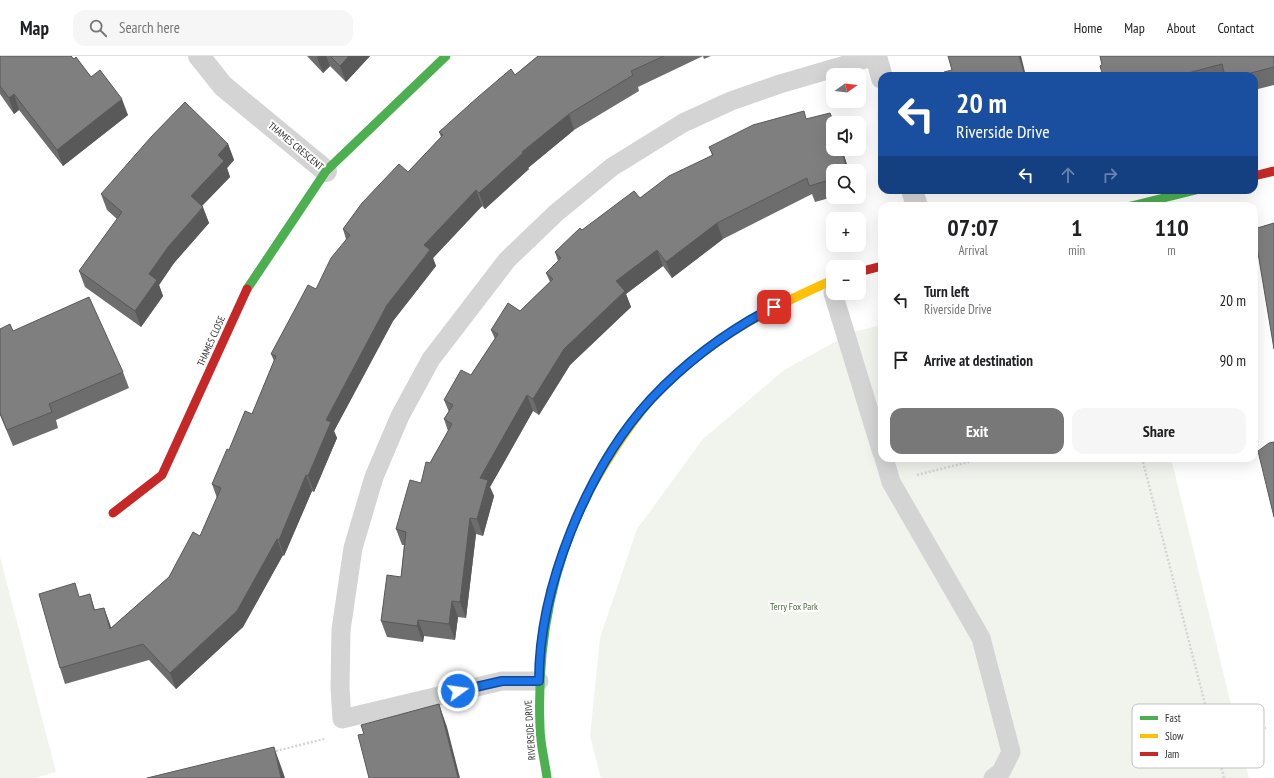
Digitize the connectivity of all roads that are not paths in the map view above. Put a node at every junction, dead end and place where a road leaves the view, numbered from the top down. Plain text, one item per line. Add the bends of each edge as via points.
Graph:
1 (199, 56) edge
2 (446, 56) edge
3 (876, 56) edge
4 (880, 72) edge
5 (326, 171) junction
6 (1274, 171) edge
7 (1258, 175) edge
8 (1180, 194) edge
9 (1147, 202) edge
10 (878, 267) edge
11 (866, 270) edge
12 (826, 288) edge
13 (836, 300) edge
14 (878, 440) edge
15 (885, 462) edge
16 (113, 513) dead end
17 (539, 681) junction
18 (547, 778) edge
19 (993, 778) edge

1 - 5 street, THAMES CRESCENT via 223,86
2 - 5 street, THAMES CRESCENT
3 - 4 street
3 - 17 lane via 731,101 683,123 612,167 556,213 507,260 431,359 400,416 374,477 353,548 341,630 342,719 502,681
5 - 16 street, THAMES CLOSE via 245,292 162,475
6 - 7 street
8 - 9 street
10 - 11 street
12 - 17 street, RIVERSIDE DRIVE via 798,295 762,313 720,340 682,369 651,400 621,437 596,477 559,563 544,626
13 - 14 lane
15 - 19 lane via 891,482 981,638 1011,752 1001,772
17 - 18 street, RIVERSIDE DRIVE via 539,723

